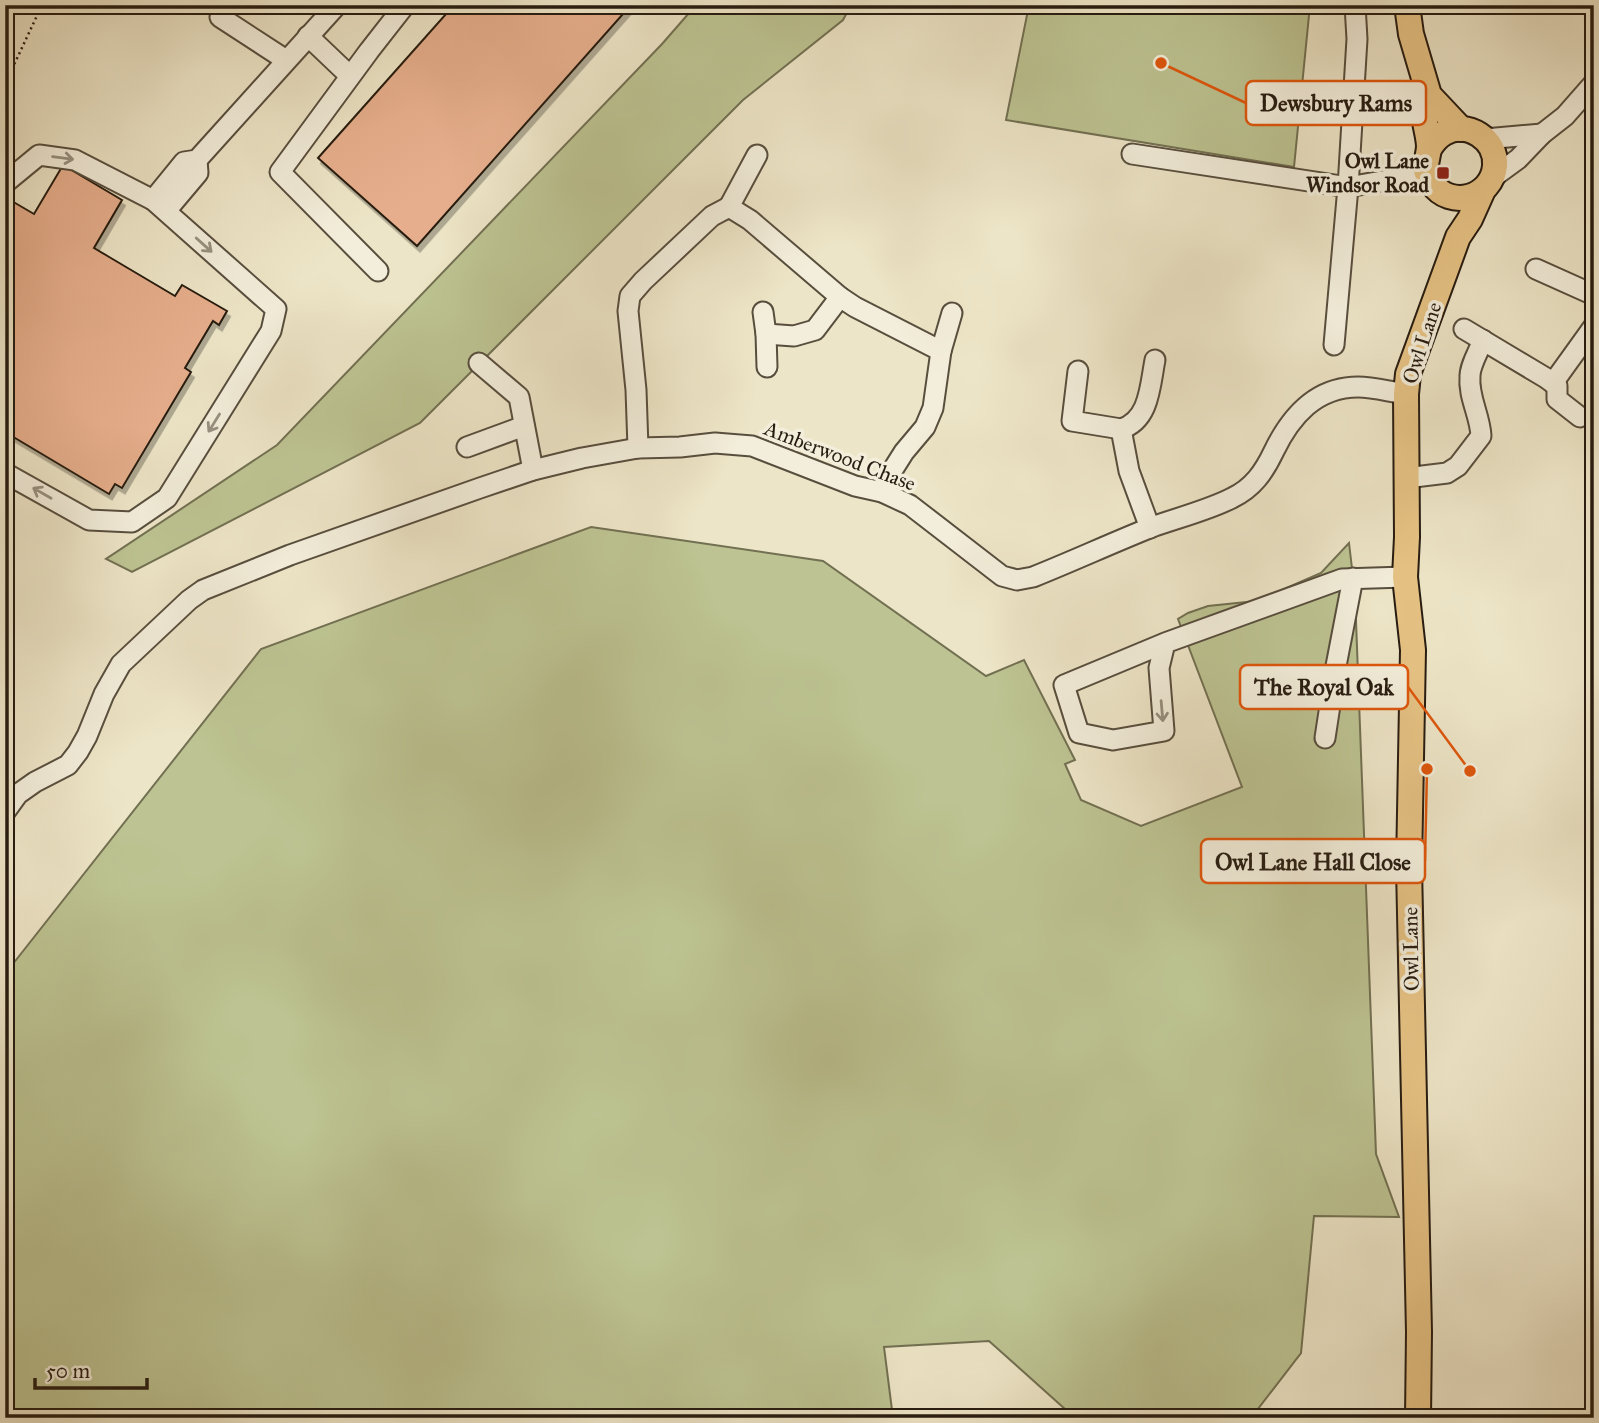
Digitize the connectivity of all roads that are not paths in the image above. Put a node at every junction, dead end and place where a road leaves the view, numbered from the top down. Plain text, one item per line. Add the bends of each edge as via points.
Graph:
1 (337, 5) edge
2 (405, 5) edge
3 (1355, 5) edge
4 (1407, 5) edge
5 (220, 17) dead end
6 (308, 36) junction
7 (286, 60) junction
8 (350, 76) junction
9 (1594, 83) edge
10 (1429, 94) junction
11 (1461, 129) junction
12 (1542, 134) junction
13 (1485, 139) junction
14 (1429, 149) junction
15 (1132, 154) dead end
16 (757, 155) dead end
17 (1427, 173) junction
18 (5, 183) edge
19 (1488, 184) junction
20 (1348, 187) junction
21 (1452, 197) junction
22 (160, 206) junction
23 (729, 207) junction
24 (1458, 237) junction
25 (1536, 268) dead end
26 (378, 271) dead end
27 (1594, 295) edge
28 (840, 297) junction
29 (763, 312) dead end
30 (952, 313) dead end
31 (1594, 326) edge
32 (1464, 329) dead end
33 (766, 334) junction
34 (1483, 340) junction
35 (1334, 345) dead end
36 (941, 351) junction
37 (1155, 360) dead end
38 (479, 363) dead end
39 (767, 367) dead end
40 (1078, 370) dead end
41 (1553, 383) junction
42 (1406, 394) junction
43 (1580, 418) dead end
44 (524, 426) junction
45 (1121, 429) junction
46 (467, 447) dead end
47 (638, 448) junction
48 (533, 470) junction
49 (5, 473) edge
50 (1406, 478) junction
51 (882, 492) junction
52 (1150, 528) junction
53 (1405, 577) junction
54 (1353, 578) junction
55 (1165, 643) junction
56 (1325, 738) dead end
57 (5, 812) edge
58 (1418, 1418) edge

1 - 6 street
2 - 8 street
3 - 20 street
4 - 10 main road
5 - 7 street
6 - 7 street
6 - 8 street
7 - 22 street via 197,160 184,162
8 - 26 street via 280,172
9 - 12 street
10 - 11 main road
10 - 14 main road via 1424,113
11 - 13 main road
11 - 14 main road via 1445,132
12 - 13 street
12 - 19 street
13 - 19 main road via 1496,163
14 - 17 main road
15 - 20 street
16 - 23 street
17 - 20 street
17 - 21 main road via 1438,191
18 -> 22 street via 39,155 75,160
19 - 21 main road via 1470,197
19 - 24 main road, Owl Lane
20 - 35 street
21 - 24 main road, Owl Lane
22 -> 49 street via 276,309 271,331 167,498 132,522 89,520
23 - 28 street
23 - 47 street via 712,216 630,296
24 - 42 main road, Owl Lane via 1408,374
25 - 27 street
28 - 33 street via 815,330 794,336
28 - 36 street
29 - 33 street
30 - 36 street
31 - 41 street
32 - 34 street
33 - 39 street
34 - 41 street
34 - 50 street via 1469,374 1481,436 1458,467
36 - 51 street via 933,408 925,428 904,452
37 - 45 street via 1142,414
38 - 44 street via 519,397
40 - 45 street via 1072,421
41 - 43 street via 1557,399
42 - 50 main road, Owl Lane
42 - 52 street, Amberwood Chase via 1358,387 1318,397 1286,428 1250,487 1232,499
44 - 46 street
44 - 48 street
45 - 52 street via 1129,471
47 - 48 street, Amberwood Chase
47 - 51 street, Amberwood Chase via 715,443 752,446
48 - 57 street, Amberwood Chase via 203,590 121,664 68,765 18,794
50 - 53 main road, Owl Lane
51 - 52 street, Amberwood Chase via 910,505 1002,576 1017,580 1033,578
53 - 54 street
53 - 58 main road, Owl Lane via 1413,650 1409,867
54 - 55 street
54 - 56 street
55 -> 55 street via 1159,668 1164,731 1113,740 1079,733 1064,685

